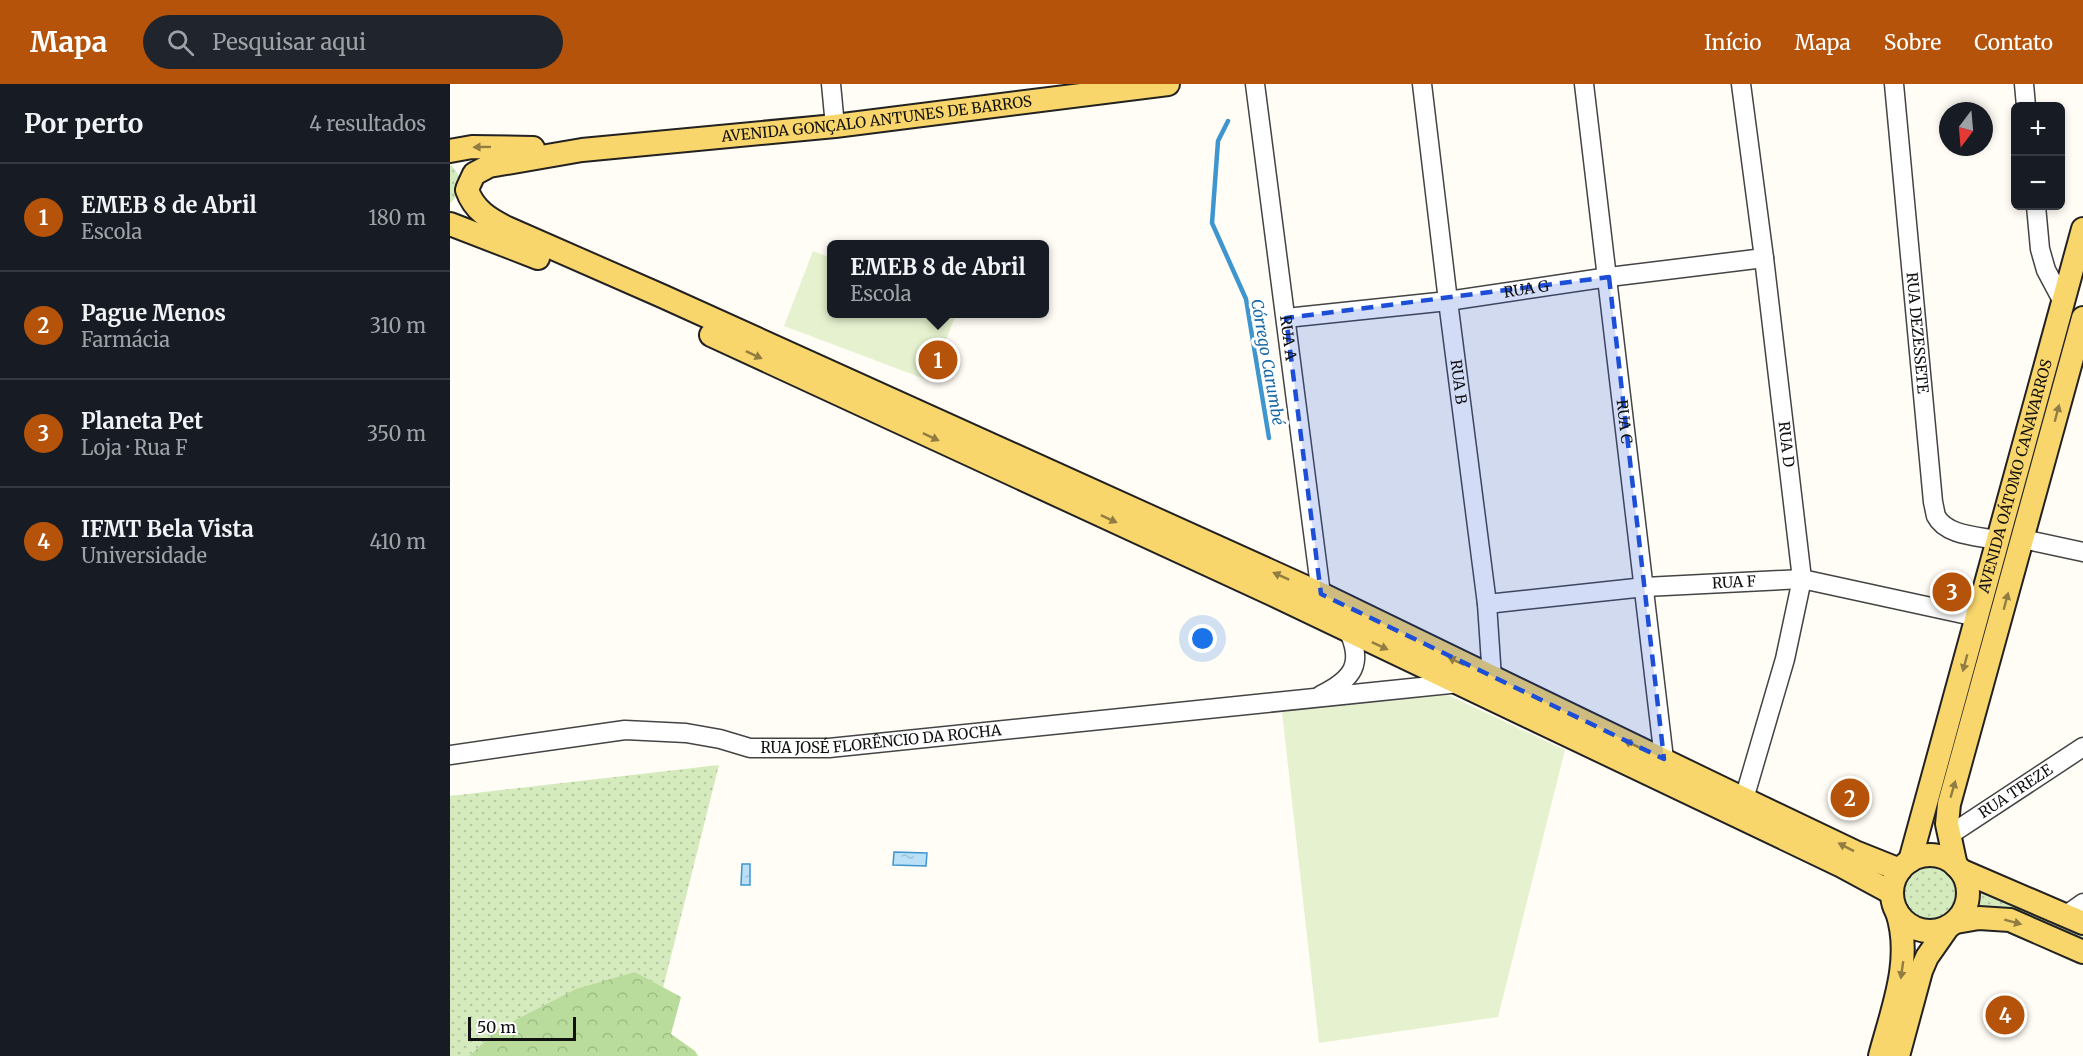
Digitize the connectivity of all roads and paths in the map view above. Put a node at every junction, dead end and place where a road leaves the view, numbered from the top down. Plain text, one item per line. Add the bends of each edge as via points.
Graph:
1 (831, 84) edge
2 (1168, 84) edge
3 (1255, 84) edge
4 (1422, 84) edge
5 (1584, 84) edge
6 (1742, 84) edge
7 (1894, 84) edge
8 (2024, 84) edge
9 (2026, 102) edge
10 (836, 126) junction
11 (582, 150) junction
12 (450, 151) edge
13 (467, 189) junction
14 (2036, 210) edge
15 (450, 212) edge
16 (450, 224) edge
17 (2083, 229) edge
18 (1764, 258) junction
19 (1609, 277) junction
20 (1448, 301) junction
21 (2063, 302) junction
22 (1286, 318) junction
23 (2083, 318) edge
24 (2023, 539) junction
25 (1997, 540) junction
26 (2083, 552) edge
27 (1802, 579) junction
28 (1645, 587) junction
29 (1321, 594) junction
30 (1487, 604) junction
31 (1977, 617) junction
32 (1348, 630) junction
33 (1492, 678) junction
34 (1460, 683) junction
35 (1314, 698) junction
36 (2083, 747) edge
37 (450, 755) edge
38 (1664, 759) junction
39 (1744, 799) junction
40 (1948, 836) junction
41 (1905, 866) junction
42 (1958, 868) junction
43 (1894, 903) junction
44 (2078, 914) edge
45 (1952, 924) junction
46 (2083, 952) edge
47 (1880, 1056) edge
48 (1898, 1056) edge

1 - 10 street
2 - 10 main road, AVENIDA GONÇALO ANTUNES DE BARROS
3 - 22 street, RUA A
4 - 20 street, RUA B
5 - 19 street, RUA C
6 - 18 street, RUA D
7 - 25 street, RUA DEZESSETE via 1933,502 1937,517 1954,531
8 - 9 street
10 - 11 main road, AVENIDA GONÇALO ANTUNES DE BARROS
11 -> 12 main road, AVENIDA GONÇALO ANTUNES DE BARROS via 472,147
11 - 13 main road, AVENIDA GONÇALO ANTUNES DE BARROS via 489,166 474,174
12 - 13 main road via 465,166
13 - 15 main road, AVENIDA GONÇALO ANTUNES DE BARROS via 461,203
29 -> 13 main road via 507,228 482,214 472,204
14 - 21 street via 2046,270
16 -> 32 main road via 652,308
17 - 21 main road, AVENIDA OÁTOMO CANAVARROS
18 - 19 street, RUA G
18 - 27 street, RUA D
19 - 20 street, RUA G
19 - 28 street, RUA C
20 - 22 street, RUA G
20 - 30 street, RUA B
21 - 25 main road, AVENIDA OÁTOMO CANAVARROS
22 - 29 street, RUA A
24 -> 23 main road, AVENIDA OÁTOMO CANAVARROS
24 - 26 street
40 -> 24 main road, AVENIDA OÁTOMO CANAVARROS via 1949,804
25 - 31 main road, AVENIDA OÁTOMO CANAVARROS
27 - 28 street, RUA F
27 - 31 street, RUA F
27 - 39 street, RUA D via 1785,659
28 - 30 street, RUA F
28 - 38 street, RUA C
33 -> 29 main road
30 - 33 street, RUA B
31 -> 41 main road, AVENIDA OÁTOMO CANAVARROS
32 -> 34 main road
32 - 35 street, RUA JOSÉ FLORÊNCIO DA ROCHA via 1357,654 1353,668 1336,688
38 -> 33 main road
34 - 35 street, RUA JOSÉ FLORÊNCIO DA ROCHA
34 - 43 main road via 1842,866
35 - 37 street, RUA JOSÉ FLORÊNCIO DA ROCHA via 829,748 750,748 686,732 625,730
36 - 40 street, RUA TREZE
38 - 39 main road
41 -> 39 main road via 1855,852
40 - 42 main road, AVENIDA OÁTOMO CANAVARROS
41 - 42 main road via 1917,858 1934,856
41 - 43 main road via 1895,877
42 - 44 main road
42 - 45 main road via 1965,879 1968,897 1966,907
43 - 45 main road via 1903,920 1920,930 1939,930
43 -> 47 main road via 1903,938 1902,975
45 -> 46 main road via 1980,918 2010,920
45 - 48 main road via 1921,971

